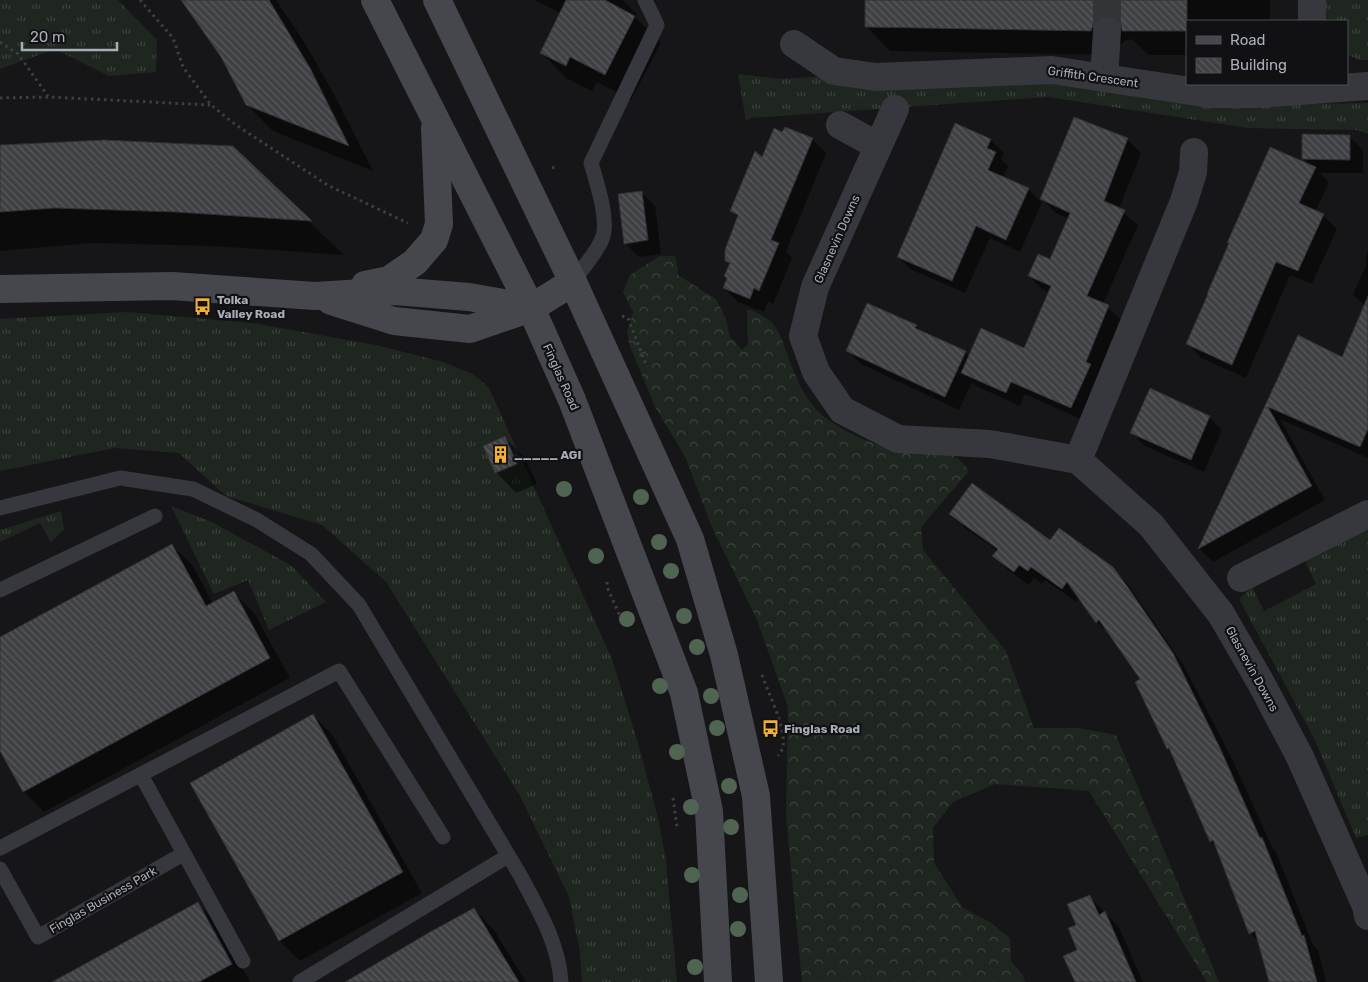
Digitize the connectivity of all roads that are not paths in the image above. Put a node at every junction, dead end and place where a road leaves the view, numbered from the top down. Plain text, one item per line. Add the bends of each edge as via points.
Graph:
1 (375, 0) edge
2 (436, 0) edge
3 (645, 0) edge
4 (1312, 0) edge
5 (1312, 20) edge
6 (1107, 31) tunnel mouth
7 (794, 44) dead end
8 (1104, 78) junction
9 (1311, 86) edge
10 (1368, 86) edge
11 (895, 109) dead end
12 (434, 120) junction
13 (840, 125) dead end
14 (878, 146) junction
15 (1194, 152) dead end
16 (574, 282) junction
17 (0, 289) edge
18 (315, 296) junction
19 (531, 308) junction
20 (1078, 460) junction
21 (0, 508) edge
22 (1368, 514) edge
23 (155, 516) dead end
24 (1241, 578) dead end
25 (0, 590) edge
26 (141, 775) junction
27 (443, 837) dead end
28 (0, 848) edge
29 (183, 854) junction
30 (508, 856) junction
31 (0, 869) edge
32 (1368, 916) edge
33 (242, 961) dead end
34 (300, 982) edge
35 (561, 982) edge
36 (718, 982) edge
37 (769, 982) edge

1 - 12 main road, Finglas Road
2 - 16 main road
3 - 16 lane via 656,25 591,163 599,193 604,228 602,240
4 - 5 street
6 - 8 street
7 - 8 street, Griffith Crescent via 834,71 876,77 1052,70
8 - 9 street, Griffith Crescent via 1210,94 1259,94
9 - 10 street, Griffith Crescent
11 - 14 street, Glasnevin Downs
12 - 18 main road via 439,224 434,240 415,262 389,280
12 - 19 main road, Finglas Road
13 - 14 street
14 - 20 street, Glasnevin Downs via 815,287 804,336 816,372 842,410 898,439 990,444
15 - 20 street via 1193,172 1184,200
16 - 19 main road
16 - 37 main road via 690,539 724,655 756,796
17 - 18 main road via 172,286
18 - 19 main road via 395,291 469,297
19 - 36 main road, Finglas Road via 572,400 684,692 709,811
20 - 32 street, Glasnevin Downs via 1151,525 1221,614 1300,757
21 - 30 lane via 120,478 193,489 257,520 311,554 359,605
22 - 24 street
23 - 25 lane
26 - 27 lane via 339,672
26 - 28 lane
26 - 29 lane
29 - 31 lane, Finglas Business Park via 38,937
29 - 33 lane
30 - 34 lane
30 - 35 lane via 541,916 560,962

